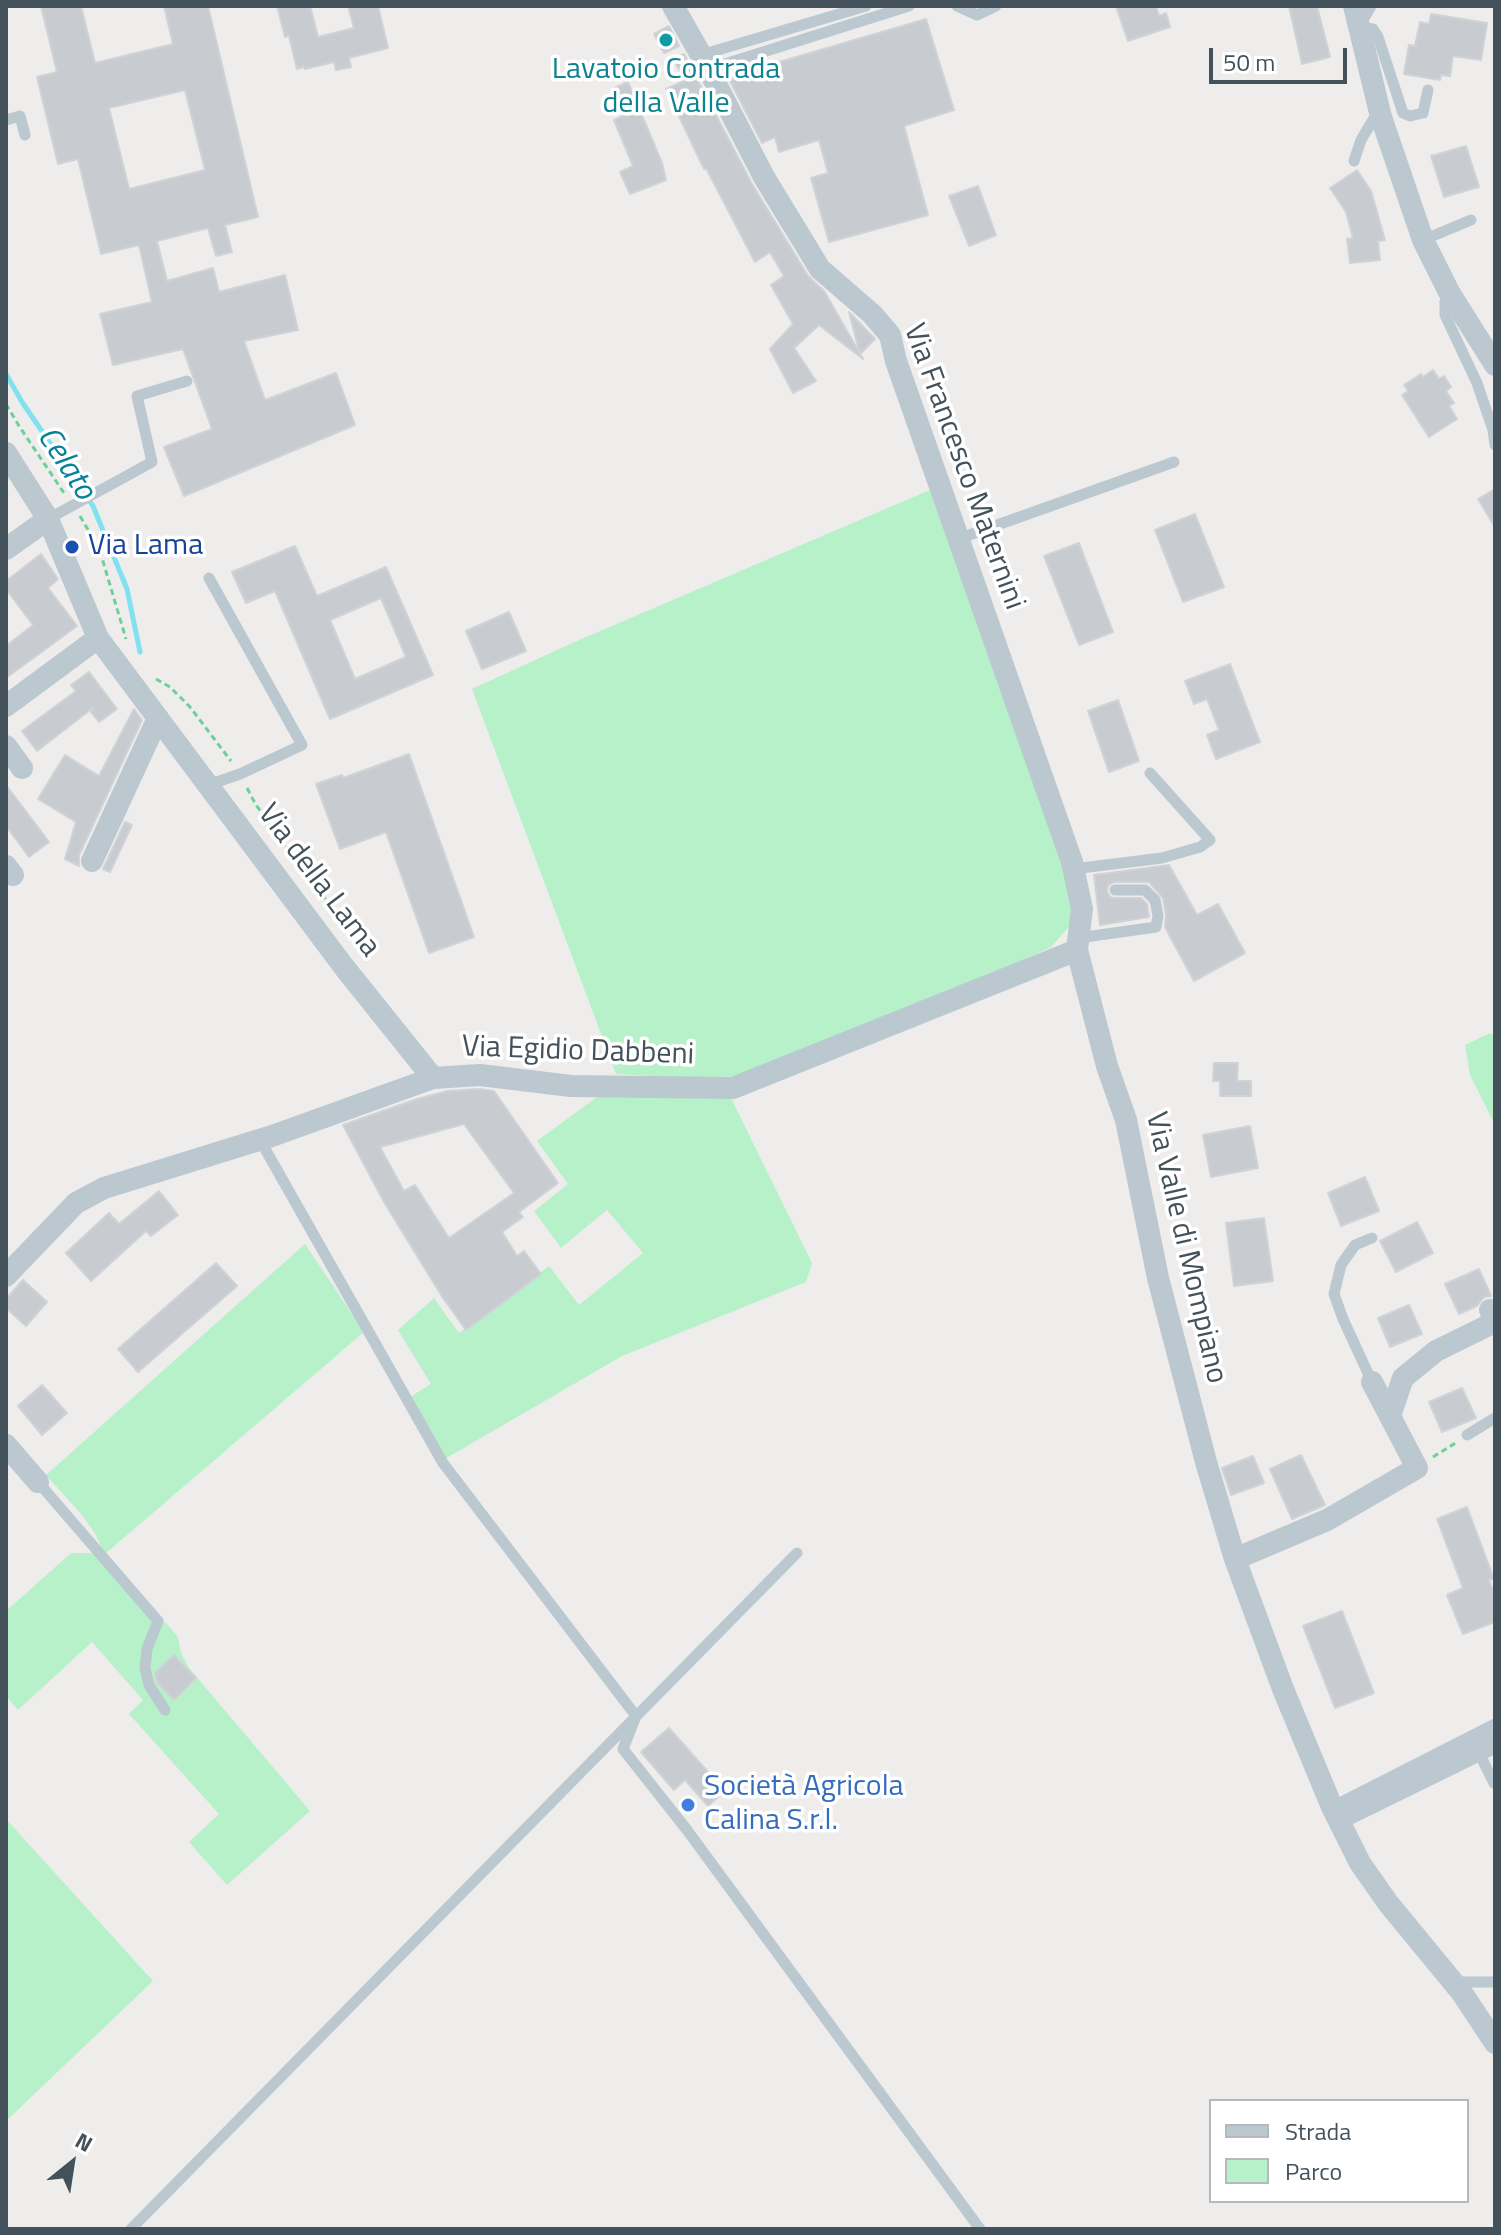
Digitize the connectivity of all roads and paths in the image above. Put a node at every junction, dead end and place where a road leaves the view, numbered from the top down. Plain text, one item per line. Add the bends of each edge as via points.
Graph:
1 (673, 6) edge
2 (866, 6) edge
3 (909, 6) edge
4 (957, 6) edge
5 (996, 6) edge
6 (1371, 6) edge
7 (1357, 17) edge
8 (705, 62) junction
9 (1428, 90) dead end
10 (1379, 108) junction
11 (6, 120) edge
12 (25, 135) dead end
13 (1354, 161) dead end
14 (1471, 220) dead end
15 (1423, 240) junction
16 (1449, 292) junction
17 (1495, 365) edge
18 (187, 381) dead end
19 (6, 404) edge
20 (1495, 445) edge
21 (6, 453) edge
22 (1174, 462) dead end
23 (75, 504) junction
24 (48, 519) junction
25 (958, 539) junction
26 (6, 549) edge
27 (209, 578) dead end
28 (98, 638) junction
29 (129, 647) dead end
30 (147, 674) dead end
31 (6, 706) edge
32 (158, 718) junction
33 (6, 746) edge
34 (22, 768) dead end
35 (1150, 773) dead end
36 (240, 774) junction
37 (208, 785) junction
38 (92, 861) dead end
39 (1073, 869) junction
40 (1115, 890) dead end
41 (1077, 944) junction
42 (344, 967) junction
43 (433, 1078) junction
44 (260, 1140) junction
45 (1372, 1238) dead end
46 (6, 1276) edge
47 (1492, 1315) edge
48 (1372, 1382) joint
49 (1390, 1416) junction
50 (1495, 1418) edge
51 (1467, 1435) joint
52 (6, 1445) edge
53 (1417, 1468) junction
54 (38, 1482) joint
55 (797, 1553) dead end
56 (1235, 1559) junction
57 (165, 1710) dead end
58 (636, 1716) junction
59 (1495, 1724) edge
60 (1486, 1746) edge
61 (1494, 1783) edge
62 (1335, 1813) junction
63 (1453, 1982) junction
64 (1495, 1982) edge
65 (1495, 2043) edge
66 (131, 2229) edge
67 (980, 2229) edge

1 - 8 street, Via Francesco Maternini
2 - 8 lane
3 - 8 lane
4 - 5 lane via 977,15
6 - 7 lane
7 - 9 lane via 1378,37 1403,113 1423,113
7 - 10 street
8 - 25 street, Via Francesco Maternini via 764,177 820,269 890,335
10 - 13 lane
10 - 15 street
11 - 12 lane via 20,116
14 - 15 lane
15 - 16 street
16 - 17 street
16 - 20 lane via 1445,315 1477,383
18 - 23 lane via 137,396 152,462
19 - 23 path
21 - 24 street, Via della Lama
22 - 25 lane
23 - 24 lane
23 - 29 path via 102,558
24 - 26 street
24 - 28 street, Via della Lama
25 - 39 street, Via Francesco Maternini
27 - 36 lane via 302,745
28 - 31 street
28 - 32 street, Via della Lama
30 - 36 path via 190,707
32 - 37 street, Via della Lama
32 - 38 street
33 - 34 street
35 - 39 lane via 1210,840 1162,858
36 - 37 lane
36 - 42 path via 256,805 365,952
37 - 42 street, Via della Lama
39 - 41 street, Via Francesco Maternini via 1082,909
40 - 41 lane via 1145,890 1155,900 1156,927
41 - 43 street, Via Egidio Dabbeni via 733,1088 571,1086 480,1075
41 - 56 street, Via Valle di Mompiano via 1126,1120 1158,1278
42 - 43 street, Via della Lama
43 - 44 street, Via Egidio Dabbeni
44 - 46 street, Via Egidio Dabbeni via 104,1188 76,1203
44 - 58 lane via 443,1463
45 - 48 lane via 1355,1245 1341,1265 1334,1294
47 - 49 street via 1415,1366 1403,1378
48 - 49 street
49 - 53 street
50 - 51 lane
51 - 53 path
52 - 54 street
53 - 56 street via 1327,1520
54 - 57 lane via 158,1621 145,1668
55 - 58 lane
56 - 62 street, Via Valle di Mompiano
58 - 66 lane
58 - 67 lane via 623,1749
59 - 62 lane
60 - 61 lane
60 - 62 street
62 - 63 street, Via Valle di Mompiano via 1360,1863
63 - 64 lane
63 - 65 street, Via Valle di Mompiano

